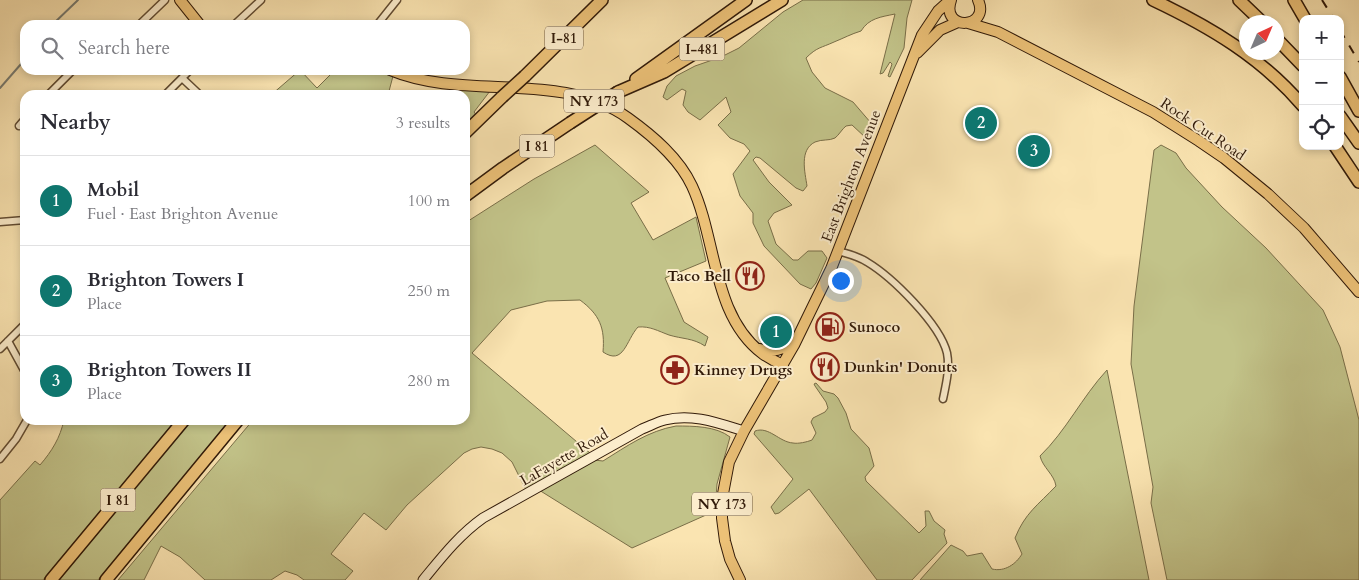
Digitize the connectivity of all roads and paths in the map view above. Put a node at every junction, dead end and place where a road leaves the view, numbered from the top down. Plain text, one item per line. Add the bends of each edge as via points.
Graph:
1 (165, 0) edge
2 (180, 0) edge
3 (261, 0) edge
4 (397, 0) edge
5 (602, 0) edge
6 (746, 0) edge
7 (782, 0) edge
8 (950, 0) edge
9 (1153, 0) edge
10 (1239, 0) edge
11 (1294, 0) edge
12 (980, 5) edge
13 (1255, 15) edge
14 (1303, 15) edge
15 (144, 20) edge
16 (196, 20) edge
17 (239, 20) edge
18 (381, 20) edge
19 (963, 23) junction
20 (998, 32) junction
21 (1284, 46) edge
22 (915, 56) junction
23 (1299, 62) edge
24 (68, 75) edge
25 (185, 75) edge
26 (406, 75) edge
27 (182, 78) junction
28 (1344, 84) edge
29 (53, 90) edge
30 (170, 90) edge
31 (195, 90) edge
32 (618, 92) junction
33 (1302, 105) edge
34 (1359, 111) edge
35 (1344, 122) edge
36 (470, 128) edge
37 (1359, 143) edge
38 (1338, 150) edge
39 (1359, 182) edge
40 (470, 192) edge
41 (20, 220) edge
42 (0, 222) edge
43 (838, 251) junction
44 (1359, 292) edge
45 (20, 329) edge
46 (798, 337) junction
47 (8, 341) junction
48 (757, 348) junction
49 (0, 349) edge
50 (20, 363) edge
51 (783, 365) junction
52 (943, 399) dead end
53 (24, 425) edge
54 (180, 425) edge
55 (234, 425) edge
56 (744, 431) junction
57 (0, 459) edge
58 (51, 580) edge
59 (106, 580) edge
60 (423, 580) edge
61 (740, 580) edge

1 - 15 street
2 - 16 main road
3 - 17 street
4 - 18 street
5 - 36 highway, I-81, bridge
6 - 32 highway, I 81
7 - 32 highway, I-481 via 664,72
8 - 19 main road via 949,11 954,20
8 - 22 main road, East Brighton Avenue via 929,23
9 - 33 highway via 1253,57
10 - 13 highway
11 - 14 highway
12 - 19 main road via 977,18
12 - 20 main road, Rock Cut Road
19 - 20 main road, Rock Cut Road
19 - 22 main road via 940,30
20 - 44 main road, Rock Cut Road via 1153,112 1224,158 1304,228
21 - 23 highway
22 - 43 main road, East Brighton Avenue
24 - 29 street
25 - 27 street
26 - 48 main road, NY 173 via 450,86 565,93 602,104 627,117 656,140 682,168 705,225 726,302 734,320
27 - 30 street
27 - 31 street
28 - 34 highway
32 - 40 highway, I 81, bridge
35 - 37 highway
38 - 39 highway
41 - 42 street
43 - 46 main road, East Brighton Avenue
43 - 52 street via 865,260 879,270 936,329 945,346 948,364
45 - 47 street
46 - 48 main road via 779,350
46 - 51 main road, East Brighton Avenue
47 - 49 street
47 - 50 street
48 - 51 main road, NY 173
51 - 56 main road, NY 173
53 - 57 street
54 - 58 highway, I 81
55 - 59 highway, I 81
56 - 60 street, LaFayette Road via 712,421 685,418 665,420 642,429 468,528
56 - 61 main road, NY 173 via 729,462 722,498 725,541

